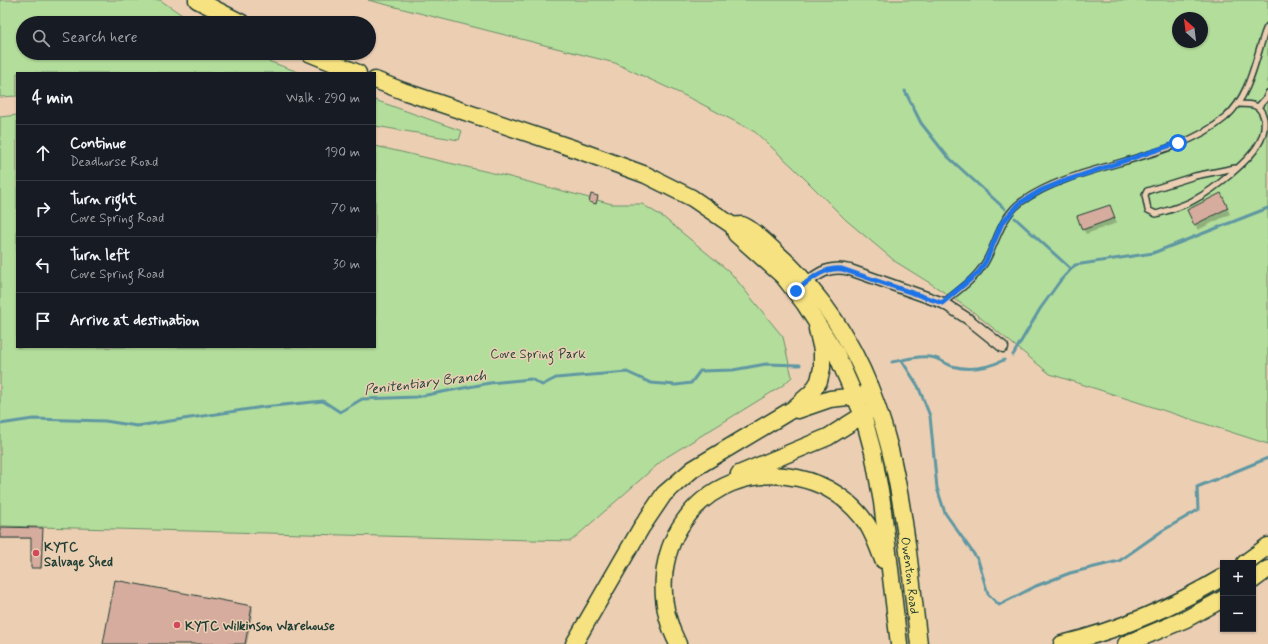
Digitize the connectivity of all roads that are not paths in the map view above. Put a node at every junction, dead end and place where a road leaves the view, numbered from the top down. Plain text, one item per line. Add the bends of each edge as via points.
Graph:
1 (197, 0) edge
2 (228, 16) edge
3 (1268, 26) edge
4 (326, 60) edge
5 (356, 72) edge
6 (376, 80) edge
7 (1268, 93) edge
8 (1239, 104) junction
9 (1258, 107) junction
10 (1235, 168) junction
11 (801, 287) junction
12 (942, 303) junction
13 (812, 315) junction
14 (1003, 347) dead end
15 (856, 396) junction
16 (876, 400) junction
17 (864, 415) junction
18 (779, 418) junction
19 (694, 508) junction
20 (1268, 546) edge
21 (1249, 560) edge
22 (1268, 570) edge
23 (1256, 578) edge
24 (1220, 579) edge
25 (891, 582) junction
26 (1220, 601) edge
27 (574, 644) edge
28 (678, 644) edge
29 (899, 644) edge
30 (919, 644) edge
31 (1062, 644) edge
32 (1126, 644) edge

1 - 2 highway
3 - 8 lane
4 - 5 highway
6 - 11 highway via 631,169 692,198 732,226 742,225 752,232 783,258
7 - 9 lane
8 - 9 lane via 1254,104
8 - 12 lane via 1209,130 1064,181 1020,203 1002,223 979,272
9 - 10 lane via 1264,119 1263,136 1258,146
10 - 10 lane via 1196,200 1156,214 1148,210 1146,191 1196,176
11 - 12 street via 828,269 842,269
11 - 13 highway
11 - 16 highway, Owenton Road via 840,328
12 - 14 street via 968,319
13 - 15 highway via 836,353
13 - 18 highway via 822,350 819,381 804,400
15 - 16 highway
15 - 17 highway
15 - 18 highway via 817,402
16 - 17 highway
16 - 30 highway, Owenton Road via 895,468 911,568
17 - 19 highway via 828,437 729,479 715,488
17 - 25 highway via 877,475
18 - 27 highway via 703,463 664,494 641,528
19 - 25 highway via 710,494 726,485 752,477 790,476 820,484 847,501 867,525 875,538
19 - 28 highway via 672,541 664,572 664,604 667,619
20 - 21 highway
22 - 23 highway
24 - 31 highway via 1138,620
25 - 29 highway
26 - 32 highway via 1186,619

